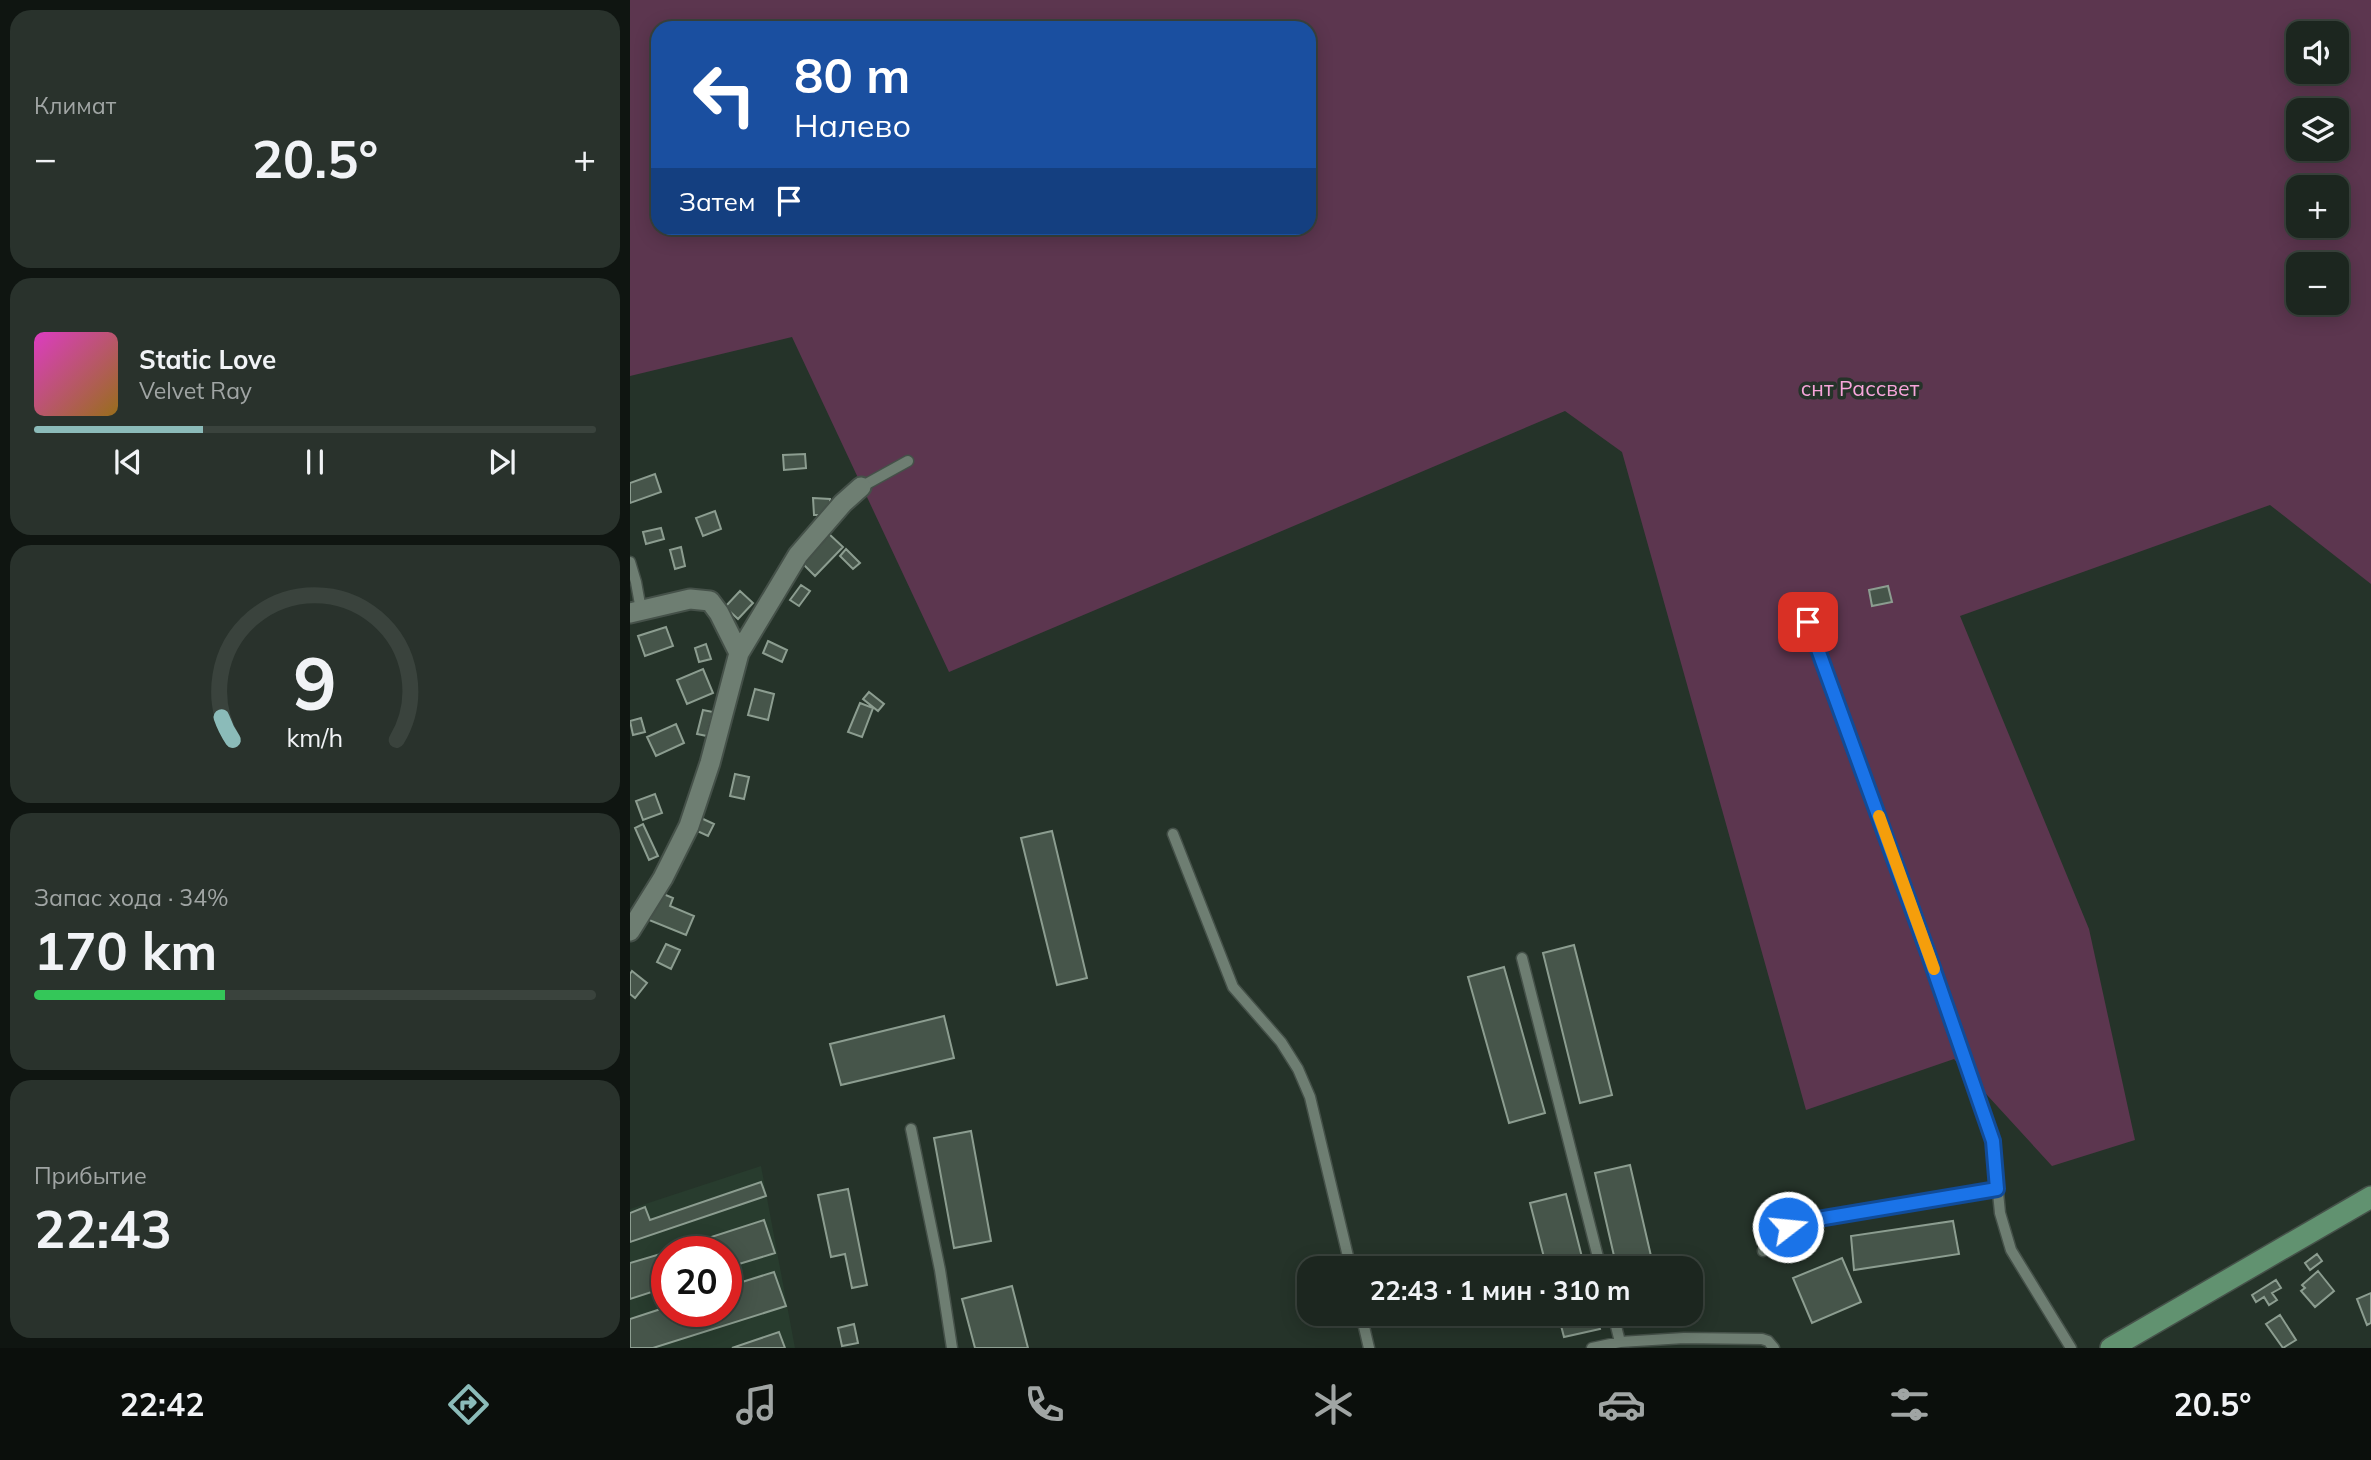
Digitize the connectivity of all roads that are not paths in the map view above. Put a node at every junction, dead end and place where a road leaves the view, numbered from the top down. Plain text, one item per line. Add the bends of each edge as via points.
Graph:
1 (908, 461) dead end
2 (861, 487) joint
3 (630, 562) edge
4 (635, 611) edge
5 (1808, 622) dead end
6 (739, 653) junction
7 (1173, 834) dead end
8 (630, 931) edge
9 (1522, 958) dead end
10 (911, 1129) dead end
11 (1997, 1189) junction
12 (2371, 1197) edge
13 (1763, 1251) dead end
14 (1348, 1256) edge
15 (1598, 1256) edge
16 (1364, 1326) edge
17 (1616, 1326) edge
18 (1620, 1342) junction
19 (951, 1348) edge
20 (1369, 1348) edge
21 (1592, 1348) edge
22 (1774, 1348) edge
23 (2071, 1348) edge
24 (2111, 1348) edge

1 - 2 lane
2 - 6 street via 798,555
3 - 4 lane via 636,582
4 - 6 street via 690,599 710,601
5 - 11 lane via 1993,1141
6 - 8 street via 689,826
7 - 14 lane via 1233,986 1281,1042 1310,1097
9 - 15 lane
10 - 19 lane
11 - 13 lane via 1799,1223
11 - 23 lane via 2011,1250
12 - 24 main road
16 - 20 lane
17 - 18 lane
18 - 21 lane
18 - 22 lane via 1762,1339

